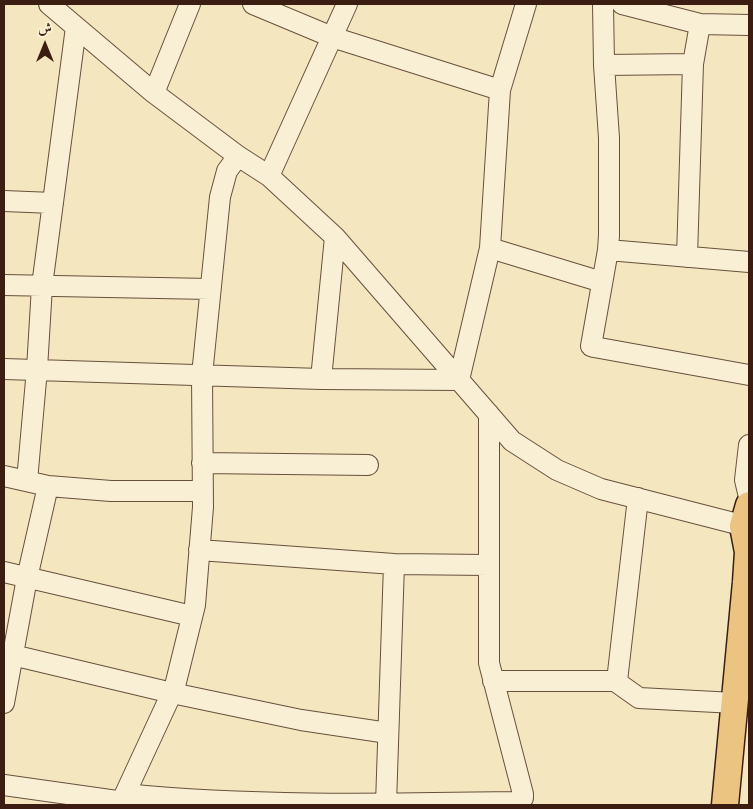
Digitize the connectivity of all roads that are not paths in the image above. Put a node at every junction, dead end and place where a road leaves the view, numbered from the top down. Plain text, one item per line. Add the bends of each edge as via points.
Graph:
1 (190, 4) edge
2 (253, 4) edge
3 (347, 4) edge
4 (526, 4) edge
5 (603, 4) edge
6 (622, 4) edge
7 (55, 6) edge
8 (700, 24) junction
9 (749, 25) edge
10 (76, 27) junction
11 (332, 37) junction
12 (693, 64) junction
13 (604, 66) junction
14 (500, 90) junction
15 (154, 94) junction
16 (238, 156) junction
17 (269, 176) junction
18 (4, 201) edge
19 (53, 203) junction
20 (335, 237) junction
21 (490, 248) junction
22 (608, 250) junction
23 (687, 257) junction
24 (749, 262) edge
25 (602, 282) junction
26 (4, 285) edge
27 (42, 286) junction
28 (210, 289) junction
29 (4, 369) edge
30 (37, 369) junction
31 (202, 375) junction
32 (749, 375) edge
33 (321, 379) junction
34 (459, 380) junction
35 (489, 414) junction
36 (749, 445) edge
37 (202, 463) junction
38 (368, 465) dead end
39 (4, 476) edge
40 (27, 481) junction
41 (48, 486) junction
42 (203, 491) junction
43 (749, 497) edge
44 (638, 498) junction
45 (748, 531) edge
46 (199, 550) junction
47 (394, 564) junction
48 (488, 565) junction
49 (4, 572) edge
50 (27, 578) junction
51 (748, 582) edge
52 (192, 616) junction
53 (8, 654) edge
54 (744, 660) edge
55 (493, 681) junction
56 (617, 681) junction
57 (172, 693) junction
58 (4, 703) edge
59 (735, 703) junction
60 (388, 733) junction
61 (4, 785) edge
62 (124, 801) edge
63 (373, 804) edge
64 (725, 805) edge

1 - 15 street
2 - 11 street
3 - 11 street
4 - 14 street
5 - 13 street
6 - 8 street
7 - 10 street
8 - 9 street
8 - 12 street
10 - 15 street
10 - 19 street
11 - 14 street
11 - 17 street
12 - 13 street
12 - 23 street
13 - 22 street via 609,138
14 - 21 street
15 - 16 street
16 - 17 street
16 - 28 street via 227,171 220,197
17 - 20 street
18 - 19 street
19 - 27 street
20 - 33 street
20 - 34 street
21 - 25 street
21 - 34 street
22 - 23 street
22 - 25 street
23 - 24 street
25 - 32 street via 591,346
26 - 27 street
27 - 28 street
27 - 30 street
28 - 31 street
29 - 30 street
30 - 31 street
30 - 40 street
31 - 33 street
31 - 37 street
33 - 34 street
34 - 35 street
35 - 44 street via 512,441 557,470 601,489
35 - 48 street
36 - 43 street via 745,480
37 - 38 street
37 - 42 street
39 - 40 street
40 - 41 street
41 - 42 street via 111,491
41 - 50 street
42 - 46 street
44 - 45 street
44 - 56 street
45 - 51 main road
46 - 47 street
46 - 52 street
47 - 48 street
47 - 60 street
48 - 55 street via 488,663
49 - 50 street
50 - 52 street
50 - 53 street
51 - 54 main road
52 - 57 street
53 - 57 street
53 - 58 street
54 - 59 main road
55 - 56 street
55 - 63 street via 523,798 519,802
56 - 59 street via 639,698
57 - 60 street via 301,720
57 - 62 street
59 - 64 main road
60 - 63 street
61 - 62 street
62 - 63 street via 168,798

